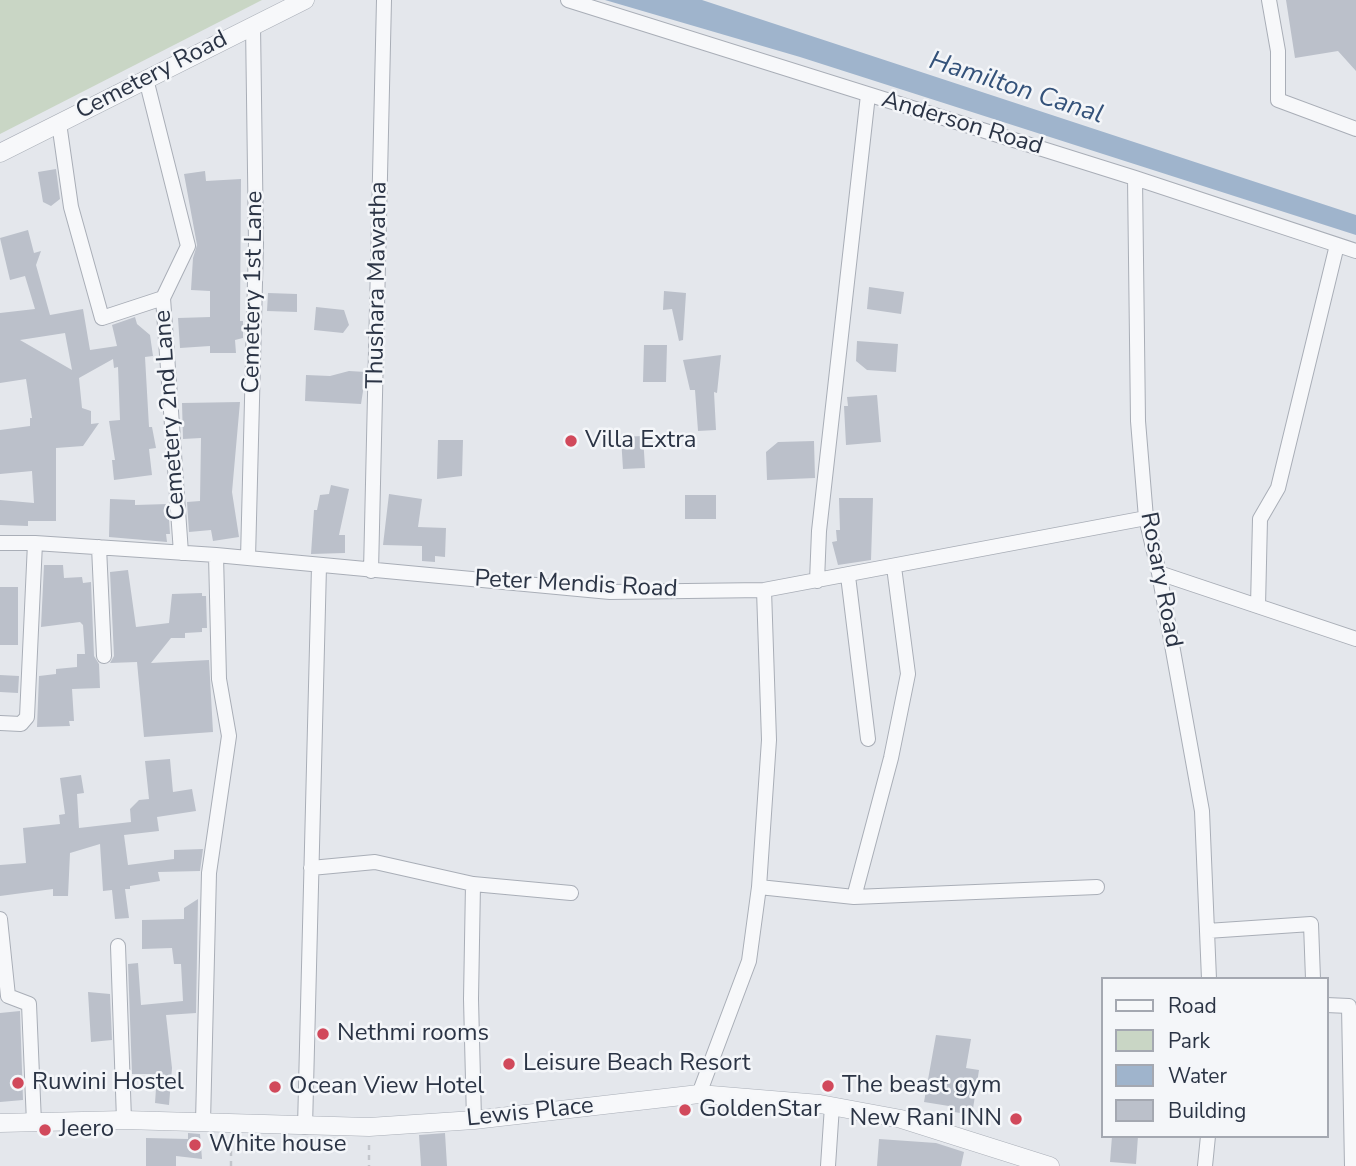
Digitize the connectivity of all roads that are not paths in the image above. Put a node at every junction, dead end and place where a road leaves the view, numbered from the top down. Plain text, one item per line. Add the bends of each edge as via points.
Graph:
1 (305, 0) edge
2 (384, 0) edge
3 (568, 0) edge
4 (1269, 0) edge
5 (253, 25) junction
6 (146, 79) junction
7 (868, 95) junction
8 (59, 123) junction
9 (1356, 129) edge
10 (0, 153) edge
11 (1135, 178) junction
12 (1337, 245) junction
13 (1356, 251) edge
14 (163, 298) junction
15 (1146, 518) junction
16 (35, 543) junction
17 (0, 544) edge
18 (99, 547) junction
19 (181, 553) junction
20 (216, 555) junction
21 (248, 558) junction
22 (319, 566) junction
23 (894, 566) junction
24 (371, 571) junction
25 (1159, 573) junction
26 (849, 576) junction
27 (817, 581) junction
28 (764, 590) junction
29 (1258, 606) junction
30 (1356, 639) edge
31 (104, 656) dead end
32 (0, 723) edge
33 (867, 739) dead end
34 (311, 868) junction
35 (473, 884) junction
36 (759, 887) junction
37 (1097, 887) dead end
38 (571, 893) dead end
39 (854, 897) junction
40 (0, 919) edge
41 (1207, 931) junction
42 (118, 946) dead end
43 (1209, 977) edge
44 (1313, 977) edge
45 (1328, 1005) edge
46 (699, 1094) junction
47 (832, 1106) junction
48 (474, 1119) junction
49 (124, 1120) junction
50 (203, 1122) junction
51 (0, 1124) edge
52 (34, 1124) junction
53 (304, 1127) junction
54 (1208, 1138) edge
55 (1012, 1160) edge
56 (828, 1166) edge
57 (1050, 1166) edge
58 (1205, 1166) edge
59 (1352, 1166) edge

1 - 5 street, Cemetery Road
2 - 24 street, Thushara Mawatha
3 - 7 street, Anderson Road
4 - 9 street via 1278,51 1278,100
5 - 6 street, Cemetery Road
5 - 21 street, Cemetery 1st Lane via 256,243
6 - 8 street, Cemetery Road
6 - 14 street, Cemetery 2nd Lane via 188,246
7 - 11 street, Anderson Road
7 - 27 street
8 - 10 street, Cemetery Road
8 - 14 street via 71,206 102,317
11 - 12 street, Anderson Road
11 - 15 street, Rosary Road via 1138,421
12 - 13 street, Anderson Road
12 - 29 street via 1278,488 1261,519
14 - 19 street, Cemetery 2nd Lane
15 - 23 street, Peter Mendis Road
15 - 25 street, Rosary Road
16 - 17 street, Peter Mendis Road
16 - 18 street, Peter Mendis Road
16 - 32 street via 27,718 21,724
18 - 19 street, Peter Mendis Road
18 - 31 street
19 - 20 street, Peter Mendis Road
20 - 21 street, Peter Mendis Road
20 - 50 street via 219,679 229,736 209,873
21 - 22 street, Peter Mendis Road
22 - 24 street, Peter Mendis Road
22 - 34 street
23 - 26 street, Peter Mendis Road
23 - 39 street via 908,674
24 - 28 street, Peter Mendis Road via 610,592
25 - 29 street
25 - 41 street, Rosary Road via 1202,811
26 - 27 street, Peter Mendis Road
26 - 33 street
27 - 28 street, Peter Mendis Road
28 - 36 street via 769,740
29 - 30 street
34 - 35 street via 375,862
34 - 53 street
35 - 38 street
35 - 48 street
36 - 39 street
36 - 46 street via 749,961
37 - 39 street
40 - 52 street via 8,996 29,1004
41 - 43 street, Rosary Road
41 - 44 street via 1311,923
42 - 49 street
45 - 59 street via 1349,1006
46 - 47 street, Lewis Place
46 - 48 street, Lewis Place
47 - 55 street, Lewis Place via 901,1119
47 - 56 street
48 - 53 street, Lewis Place
49 - 50 street, Lewis Place
49 - 52 street, Lewis Place
50 - 53 street, Lewis Place
51 - 52 street, Lewis Place
54 - 58 street
55 - 57 street, Lewis Place

